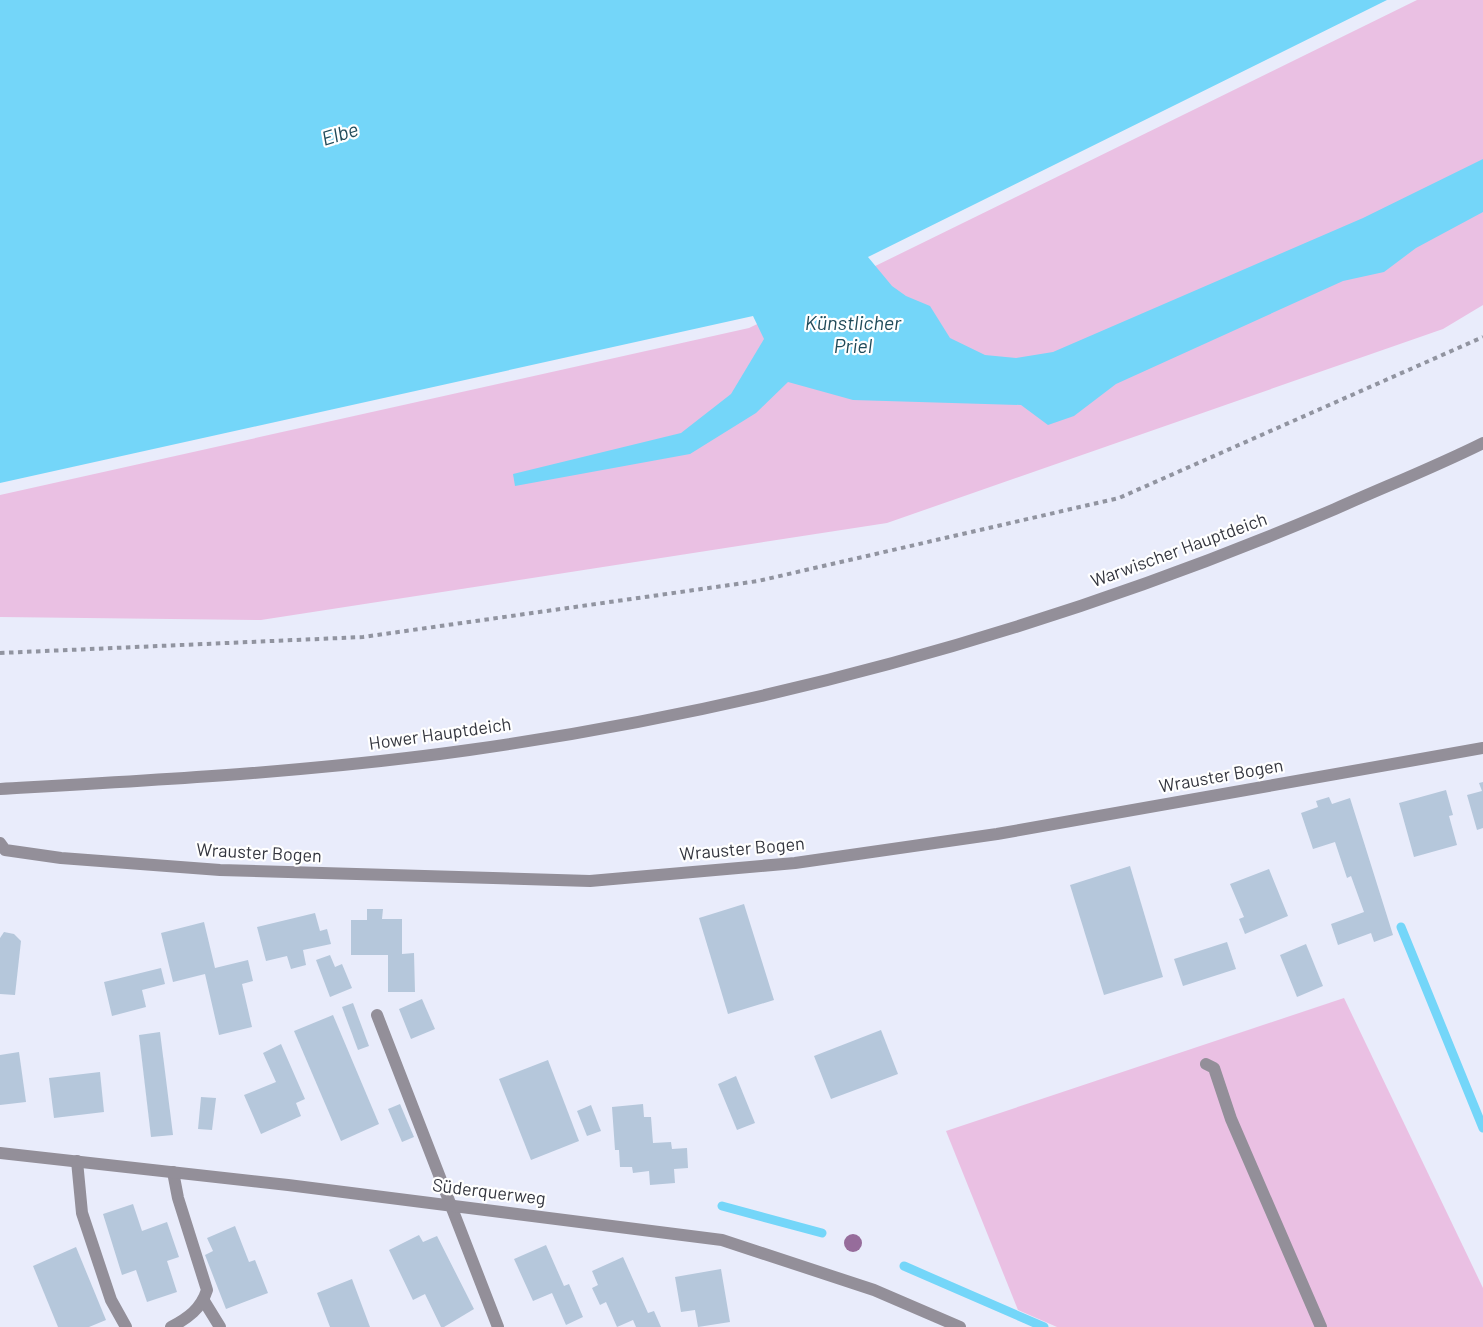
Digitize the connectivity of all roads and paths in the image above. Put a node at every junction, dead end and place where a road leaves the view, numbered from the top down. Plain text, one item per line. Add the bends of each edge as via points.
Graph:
1 (1483, 337) edge
2 (1483, 443) edge
3 (0, 653) edge
4 (878, 667) joint
5 (1483, 748) edge
6 (0, 789) edge
7 (0, 843) edge
8 (377, 1015) dead end
9 (1206, 1064) dead end
10 (0, 1153) edge
11 (77, 1161) junction
12 (173, 1172) junction
13 (449, 1205) junction
14 (204, 1301) junction
15 (126, 1327) edge
16 (171, 1327) edge
17 (220, 1327) edge
18 (498, 1327) edge
19 (960, 1327) edge
20 (1321, 1327) edge

1 - 3 path via 1119,498 758,581 363,637
2 - 4 street, Warwischer Hauptdeich via 1235,551 1058,614
4 - 6 street, Hower Hauptdeich via 702,708 469,750 235,775
5 - 7 street, Wrauster Bogen via 997,834 795,863 590,881 220,870 61,858 4,850
8 - 13 street
9 - 20 street via 1214,1068 1231,1119
10 - 11 street, Süderquerweg
11 - 12 street, Süderquerweg
11 - 15 street via 82,1213 111,1300
12 - 13 street, Süderquerweg
12 - 14 street via 207,1290
13 - 18 street
13 - 19 street, Süderquerweg via 722,1240 874,1290
14 - 16 street via 195,1312
14 - 17 street

